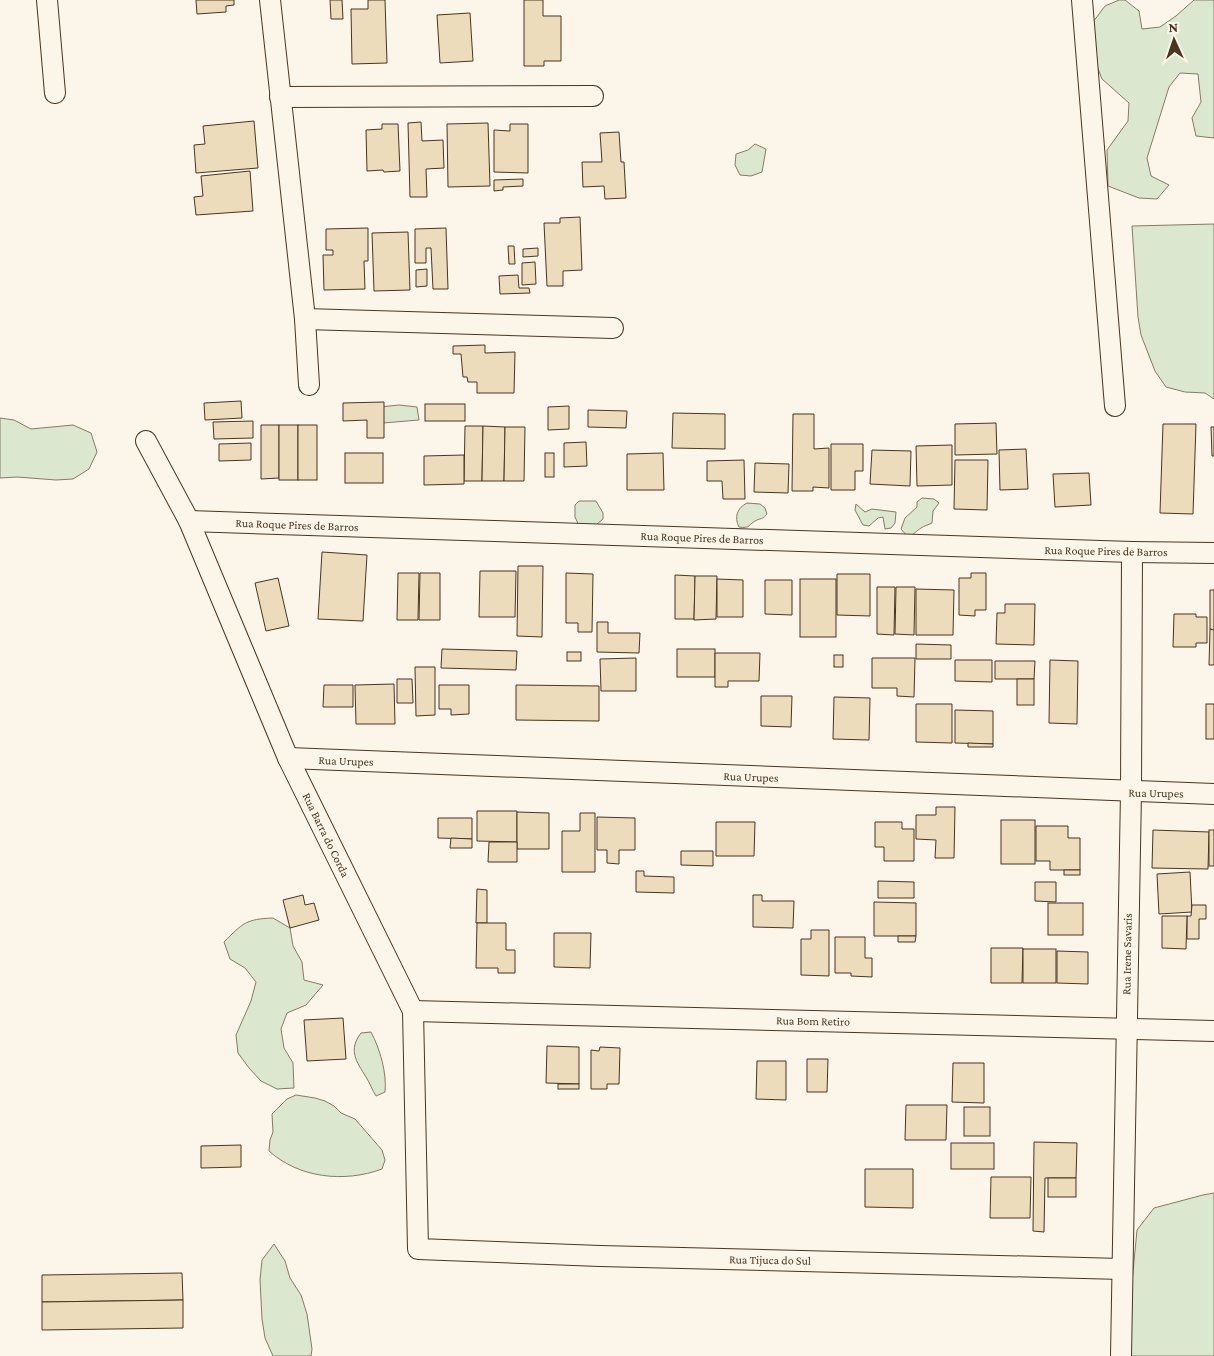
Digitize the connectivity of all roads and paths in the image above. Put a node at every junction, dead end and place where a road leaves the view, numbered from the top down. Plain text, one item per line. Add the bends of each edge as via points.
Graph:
1 (47, 0) edge
2 (270, 0) edge
3 (1082, 0) edge
4 (55, 93) dead end
5 (593, 96) dead end
6 (280, 97) junction
7 (305, 319) junction
8 (613, 328) dead end
9 (309, 385) dead end
10 (1115, 406) dead end
11 (146, 442) dead end
12 (189, 521) junction
13 (1132, 552) junction
14 (1214, 553) edge
15 (288, 758) junction
16 (1131, 792) junction
17 (1214, 794) edge
18 (413, 1011) junction
19 (1126, 1029) junction
20 (1214, 1031) edge
21 (418, 1249) joint
22 (1122, 1269) junction
23 (1121, 1356) edge

1 - 4 street
2 - 6 street
3 - 10 street
5 - 6 street
6 - 7 street
7 - 8 street
7 - 9 street
11 - 12 street, Rua Barra do Corda
12 - 13 street, Rua Roque Pires de Barros
12 - 15 street, Rua Barra do Corda
13 - 14 street, Rua Roque Pires de Barros
13 - 16 street, Rua Irene Savaris
15 - 16 street, Rua Urupes
15 - 18 street, Rua Barra do Corda
16 - 17 street, Rua Urupes
16 - 19 street, Rua Irene Savaris
18 - 19 street, Rua Bom Retiro
18 - 21 street, Rua Barra do Corda
19 - 20 street, Rua Bom Retiro
19 - 22 street, Rua Irene Savaris
21 - 22 street, Rua Tijuca do Sul
22 - 23 street, Rua Irene Savaris

